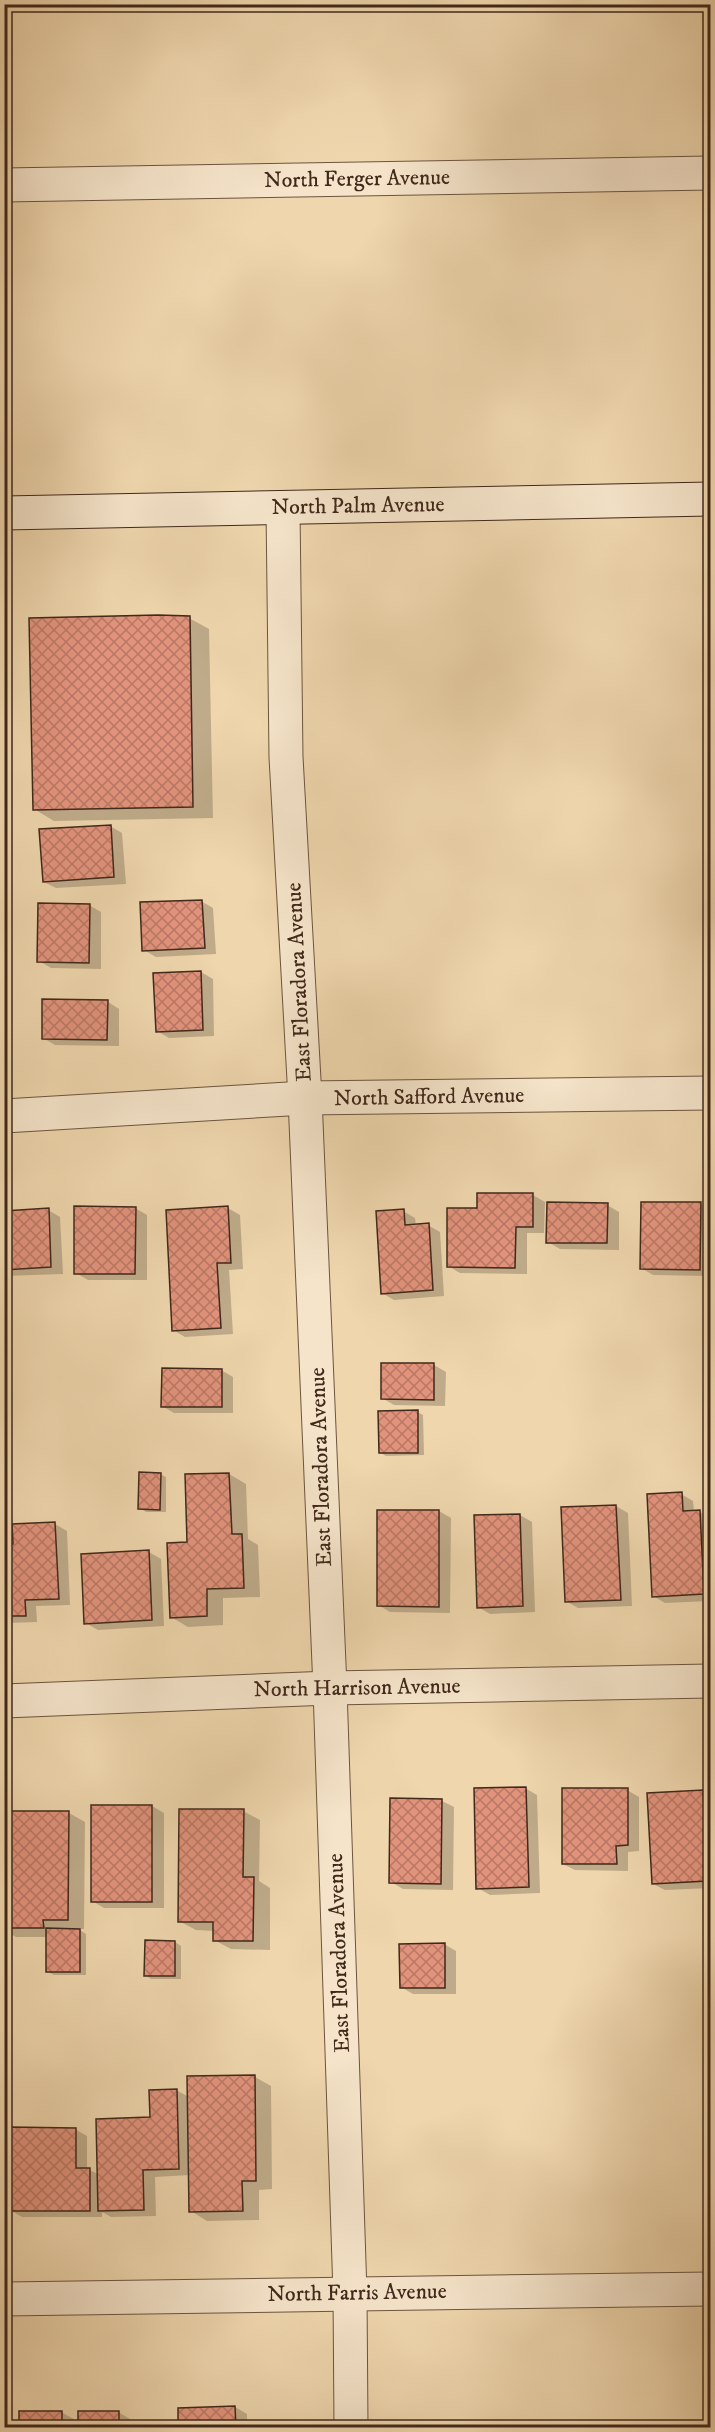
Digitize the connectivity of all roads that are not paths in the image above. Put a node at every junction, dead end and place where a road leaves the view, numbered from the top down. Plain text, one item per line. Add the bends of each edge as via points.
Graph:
1 (711, 173) edge
2 (4, 185) edge
3 (711, 499) edge
4 (283, 508) junction
5 (4, 513) edge
6 (711, 1093) edge
7 (305, 1098) junction
8 (4, 1116) edge
9 (711, 1681) edge
10 (330, 1688) junction
11 (4, 1701) edge
12 (711, 2289) edge
13 (350, 2293) junction
14 (4, 2300) edge
15 (351, 2427) edge

1 - 2 street, North Ferger Avenue
3 - 4 street, North Palm Avenue
4 - 5 street, North Palm Avenue
4 - 7 street, East Floradora Avenue via 286,757
6 - 7 street, North Safford Avenue
7 - 8 street, North Safford Avenue
7 - 10 street, East Floradora Avenue
9 - 10 street, North Harrison Avenue
10 - 11 street, North Harrison Avenue
10 - 13 street, East Floradora Avenue
12 - 13 street, North Farris Avenue
13 - 14 street, North Farris Avenue
13 - 15 street, East Floradora Avenue

